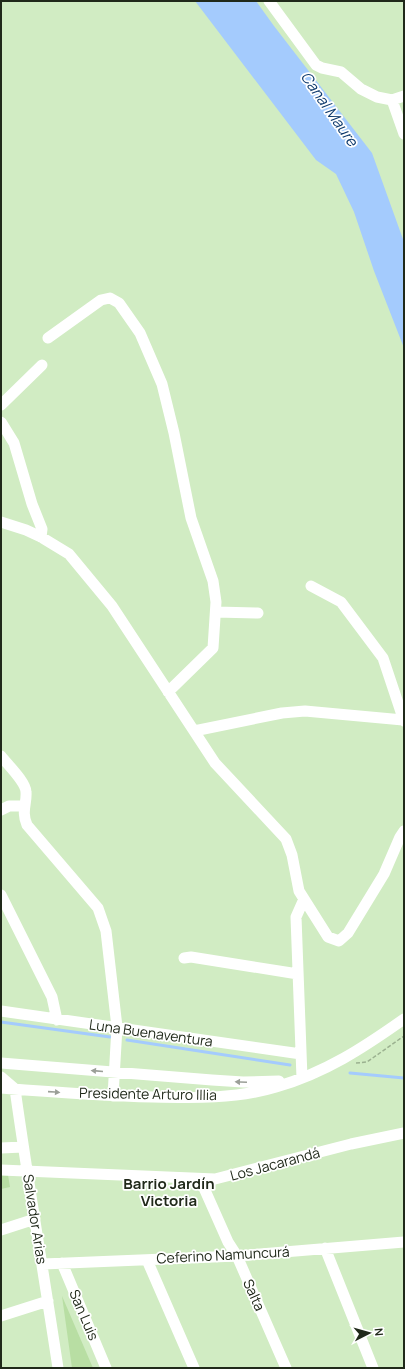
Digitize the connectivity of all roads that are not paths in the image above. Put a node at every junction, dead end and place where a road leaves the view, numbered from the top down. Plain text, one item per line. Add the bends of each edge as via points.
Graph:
1 (269, 1) edge
2 (404, 96) edge
3 (392, 100) junction
4 (404, 134) edge
5 (48, 338) dead end
6 (42, 364) dead end
7 (1, 405) edge
8 (1, 422) edge
9 (1, 522) edge
10 (41, 537) junction
11 (311, 586) dead end
12 (216, 612) junction
13 (258, 613) dead end
14 (168, 692) junction
15 (403, 721) edge
16 (194, 731) junction
17 (1, 756) edge
18 (24, 806) junction
19 (1, 810) edge
20 (404, 831) edge
21 (1, 894) edge
22 (304, 899) junction
23 (184, 958) dead end
24 (298, 974) junction
25 (1, 1011) edge
26 (404, 1019) edge
27 (57, 1020) junction
28 (117, 1027) junction
29 (301, 1054) junction
30 (1, 1063) edge
31 (114, 1073) junction
32 (1, 1077) edge
33 (298, 1080) junction
34 (1, 1088) edge
35 (15, 1089) junction
36 (112, 1096) junction
37 (404, 1133) edge
38 (23, 1147) junction
39 (1, 1148) edge
40 (1, 1170) edge
41 (28, 1170) junction
42 (200, 1179) junction
43 (35, 1219) junction
44 (1, 1230) edge
45 (403, 1244) edge
46 (324, 1248) junction
47 (236, 1256) junction
48 (147, 1260) junction
49 (62, 1263) junction
50 (42, 1264) junction
51 (48, 1301) junction
52 (1, 1316) edge
53 (58, 1368) edge
54 (106, 1368) edge
55 (194, 1368) edge
56 (286, 1368) edge
57 (373, 1368) edge

1 - 3 street via 316,65 341,72 361,89 377,97
2 - 3 street
3 - 4 street
5 - 12 street via 101,300 110,298 119,303 140,333 162,384 191,518 213,581
6 - 7 street
8 - 10 street via 14,443 42,528
9 - 10 street
10 - 14 street via 69,554 112,606
11 - 15 street via 341,602 383,658
12 - 13 street
12 - 14 street via 213,648
14 - 16 street
15 - 16 street via 305,711 282,713
16 - 22 street via 215,763 286,839 299,891
17 - 18 street via 24,785
18 - 19 street via 9,806
18 - 28 street via 27,826 98,908 106,931
20 - 22 street via 384,874 348,933 339,941 328,937
21 - 27 street via 52,997
22 - 24 street via 296,917
23 - 24 street
24 - 29 street
25 - 27 street, Luna Buenaventura
26 - 33 street, Presidente Arturo Illia via 336,1063
27 - 28 street, Luna Buenaventura
28 - 29 street, Luna Buenaventura
28 - 31 street
29 - 33 street
31 -> 30 street, Presidente Arturo Illia
33 -> 31 street, Presidente Arturo Illia via 243,1082
31 - 36 street
32 - 35 street
33 - 36 street, Presidente Arturo Illia via 276,1087 210,1097
34 - 35 street, Presidente Arturo Illia
35 -> 36 street, Presidente Arturo Illia
35 - 38 street, Salvador Arias
37 - 42 street, Los Jacarandá via 351,1144 220,1179
38 - 39 street
38 - 41 street, Salvador Arias
40 - 41 street, Los Jacarandá
41 - 42 street, Los Jacarandá
41 - 43 street, Salvador Arias
42 - 47 street, Salta
43 - 44 street
43 - 50 street, Salvador Arias
45 - 46 street, Ceferino Namuncurá
46 - 47 street, Ceferino Namuncurá
46 - 57 street
47 - 48 street, Ceferino Namuncurá
47 - 56 street, Salta
48 - 49 street, Ceferino Namuncurá
48 - 55 street
49 - 50 street, Ceferino Namuncurá
49 - 54 street, San Luis
50 - 51 street, Salvador Arias
51 - 52 street
51 - 53 street, Salvador Arias

